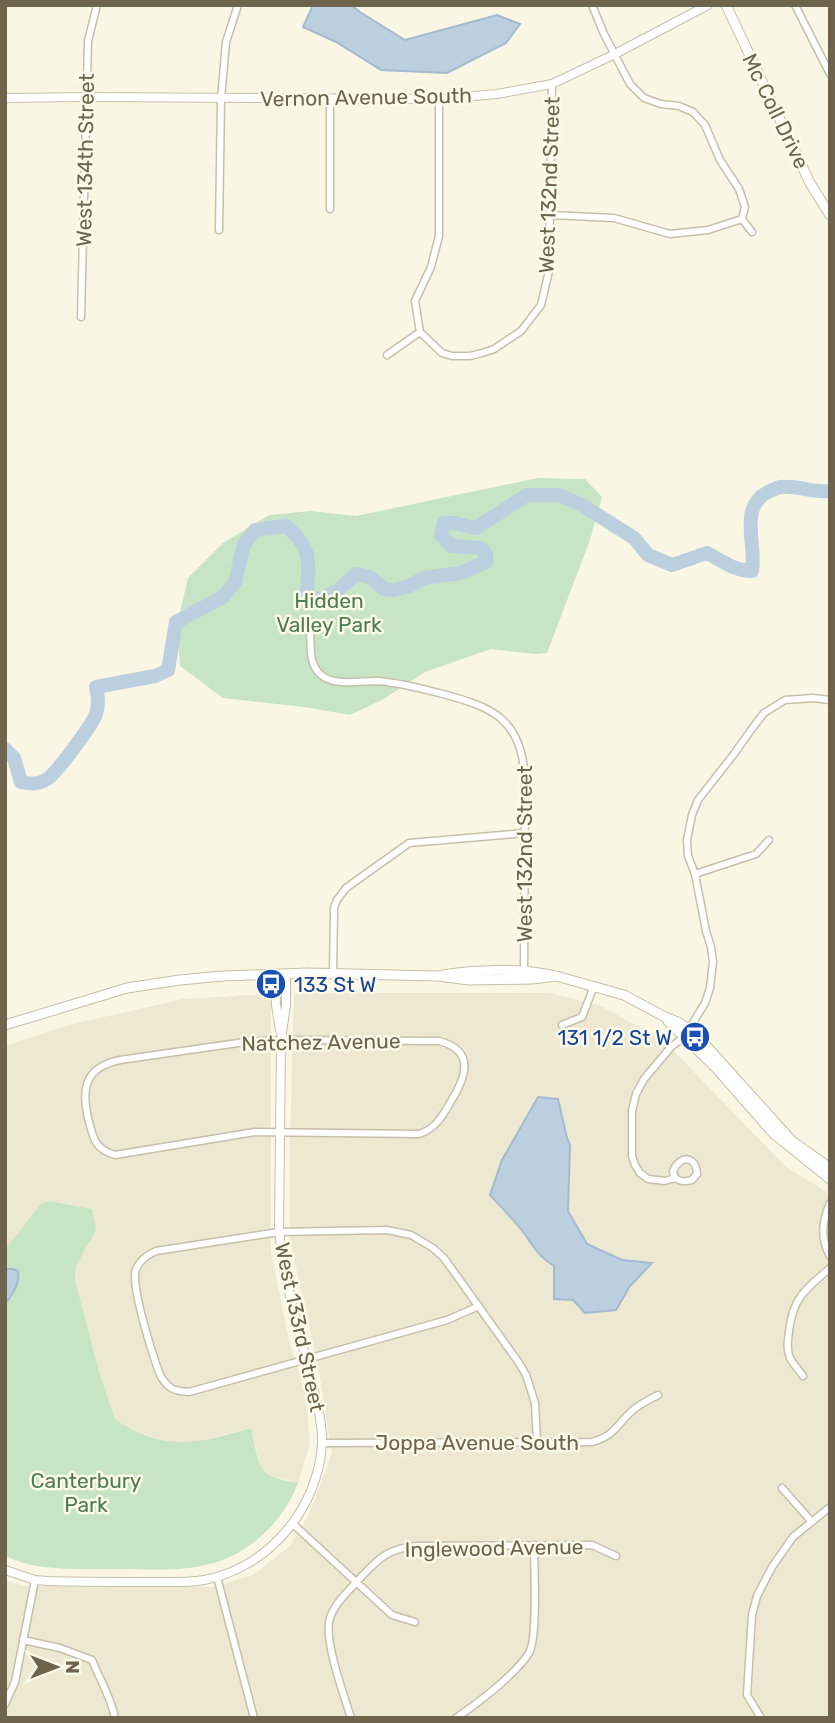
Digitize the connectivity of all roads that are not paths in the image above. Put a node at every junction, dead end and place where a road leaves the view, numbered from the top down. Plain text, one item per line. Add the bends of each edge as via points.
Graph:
1 (97, 5) edge
2 (238, 5) edge
3 (592, 5) edge
4 (708, 5) edge
5 (726, 5) edge
6 (795, 5) edge
7 (615, 54) junction
8 (830, 74) edge
9 (552, 84) junction
10 (87, 97) junction
11 (5, 98) edge
12 (221, 99) junction
13 (330, 99) junction
14 (439, 99) junction
15 (330, 209) dead end
16 (550, 215) junction
17 (830, 215) edge
18 (742, 219) junction
19 (219, 230) dead end
20 (752, 232) dead end
21 (81, 317) dead end
22 (420, 332) junction
23 (387, 355) dead end
24 (310, 632) dead end
25 (830, 700) edge
26 (526, 832) junction
27 (769, 841) dead end
28 (695, 874) junction
29 (275, 974) junction
30 (286, 974) junction
31 (333, 974) junction
32 (524, 975) junction
33 (594, 986) junction
34 (562, 1025) dead end
35 (5, 1026) edge
36 (687, 1033) junction
37 (281, 1040) junction
38 (281, 1132) junction
39 (830, 1168) edge
40 (675, 1178) dead end
41 (830, 1180) edge
42 (830, 1203) edge
43 (279, 1232) junction
44 (830, 1256) edge
45 (830, 1268) edge
46 (479, 1306) junction
47 (306, 1360) junction
48 (803, 1376) dead end
49 (658, 1395) dead end
50 (537, 1442) junction
51 (322, 1443) junction
52 (782, 1488) dead end
53 (830, 1507) edge
54 (811, 1521) junction
55 (293, 1524) junction
56 (534, 1545) junction
57 (616, 1556) dead end
58 (5, 1570) edge
59 (217, 1577) junction
60 (35, 1580) junction
61 (356, 1583) junction
62 (415, 1622) dead end
63 (23, 1640) junction
64 (5, 1703) edge
65 (115, 1718) edge
66 (254, 1718) edge
67 (351, 1718) edge
68 (456, 1718) edge
69 (761, 1718) edge

1 - 10 street, West 134th Street via 88,41
2 - 12 street via 226,41
3 - 7 street
4 - 7 street, Vernon Avenue South
5 - 17 main road, Mc Coll Drive via 810,183
6 - 8 street
7 - 9 street, Vernon Avenue South
7 - 18 street via 630,84 644,98 693,112 705,125 739,189 745,206
9 - 14 street, Vernon Avenue South
9 - 16 street, West 132nd Street
10 - 11 street, Vernon Avenue South
10 - 12 street, Vernon Avenue South
10 - 21 street, West 134th Street
12 - 13 street, Vernon Avenue South
12 - 19 street
13 - 14 street, Vernon Avenue South
13 - 15 street
14 - 22 street via 439,236 415,301
16 - 18 street via 614,218 670,234 708,230
16 - 22 street, West 132nd Street via 549,271 541,305 521,331 494,349 452,356 442,353
18 - 20 street
22 - 23 street
24 - 26 street, West 132nd Street via 312,662 324,678 415,687 470,701 499,716 518,740 524,759
25 - 28 street via 785,700 764,713 698,800 687,840
26 - 31 street via 409,843 346,887 334,908
26 - 32 street, West 132nd Street
27 - 28 street via 756,854
28 - 36 street via 713,962 705,1003
29 - 30 main road
29 - 35 main road via 127,988
29 - 37 street, West 133rd Street
30 - 31 main road
30 - 37 street, West 133rd Street
31 - 32 main road via 469,980
32 - 33 main road via 556,976
33 - 34 street via 582,1017
33 - 36 main road via 624,995
36 - 39 main road via 700,1039 792,1141
36 - 40 street via 645,1079 632,1111 632,1156 640,1173 648,1179
36 - 41 main road via 774,1134
37 - 38 street, West 133rd Street
37 - 38 street, Natchez Avenue via 439,1041 453,1046 465,1066 450,1103 434,1127 419,1135
37 - 38 street, Natchez Avenue via 109,1062 92,1073 84,1089 93,1139 115,1155 255,1132
38 - 43 street, West 133rd Street
42 - 44 street via 824,1217 823,1244
43 - 46 street via 387,1230 411,1235 444,1258
43 - 47 street, West 133rd Street
43 - 47 street via 156,1251 137,1267 135,1287 155,1361 165,1384 174,1390 189,1392
45 - 48 street via 802,1294 791,1317 787,1346
46 - 47 street via 447,1320
46 - 50 street via 526,1375 535,1403
47 - 51 street, West 133rd Street
49 - 50 street, Joppa Avenue South via 634,1409 603,1438
50 - 51 street, Joppa Avenue South
51 - 55 street, West 133rd Street via 312,1489
52 - 54 street
53 - 54 street
54 - 69 street via 777,1559 752,1615 747,1695
55 - 59 street via 255,1559
55 - 61 street
56 - 57 street, Inglewood Avenue via 592,1545
56 - 61 street, Inglewood Avenue via 402,1547 384,1555
56 - 68 street via 530,1651
58 - 60 street
59 - 60 street via 184,1582
59 - 66 street
60 - 63 street
61 - 62 street via 392,1615
61 - 67 street, Inglewood Avenue via 328,1621 329,1642
63 - 64 street via 15,1682
63 - 65 street via 92,1660

